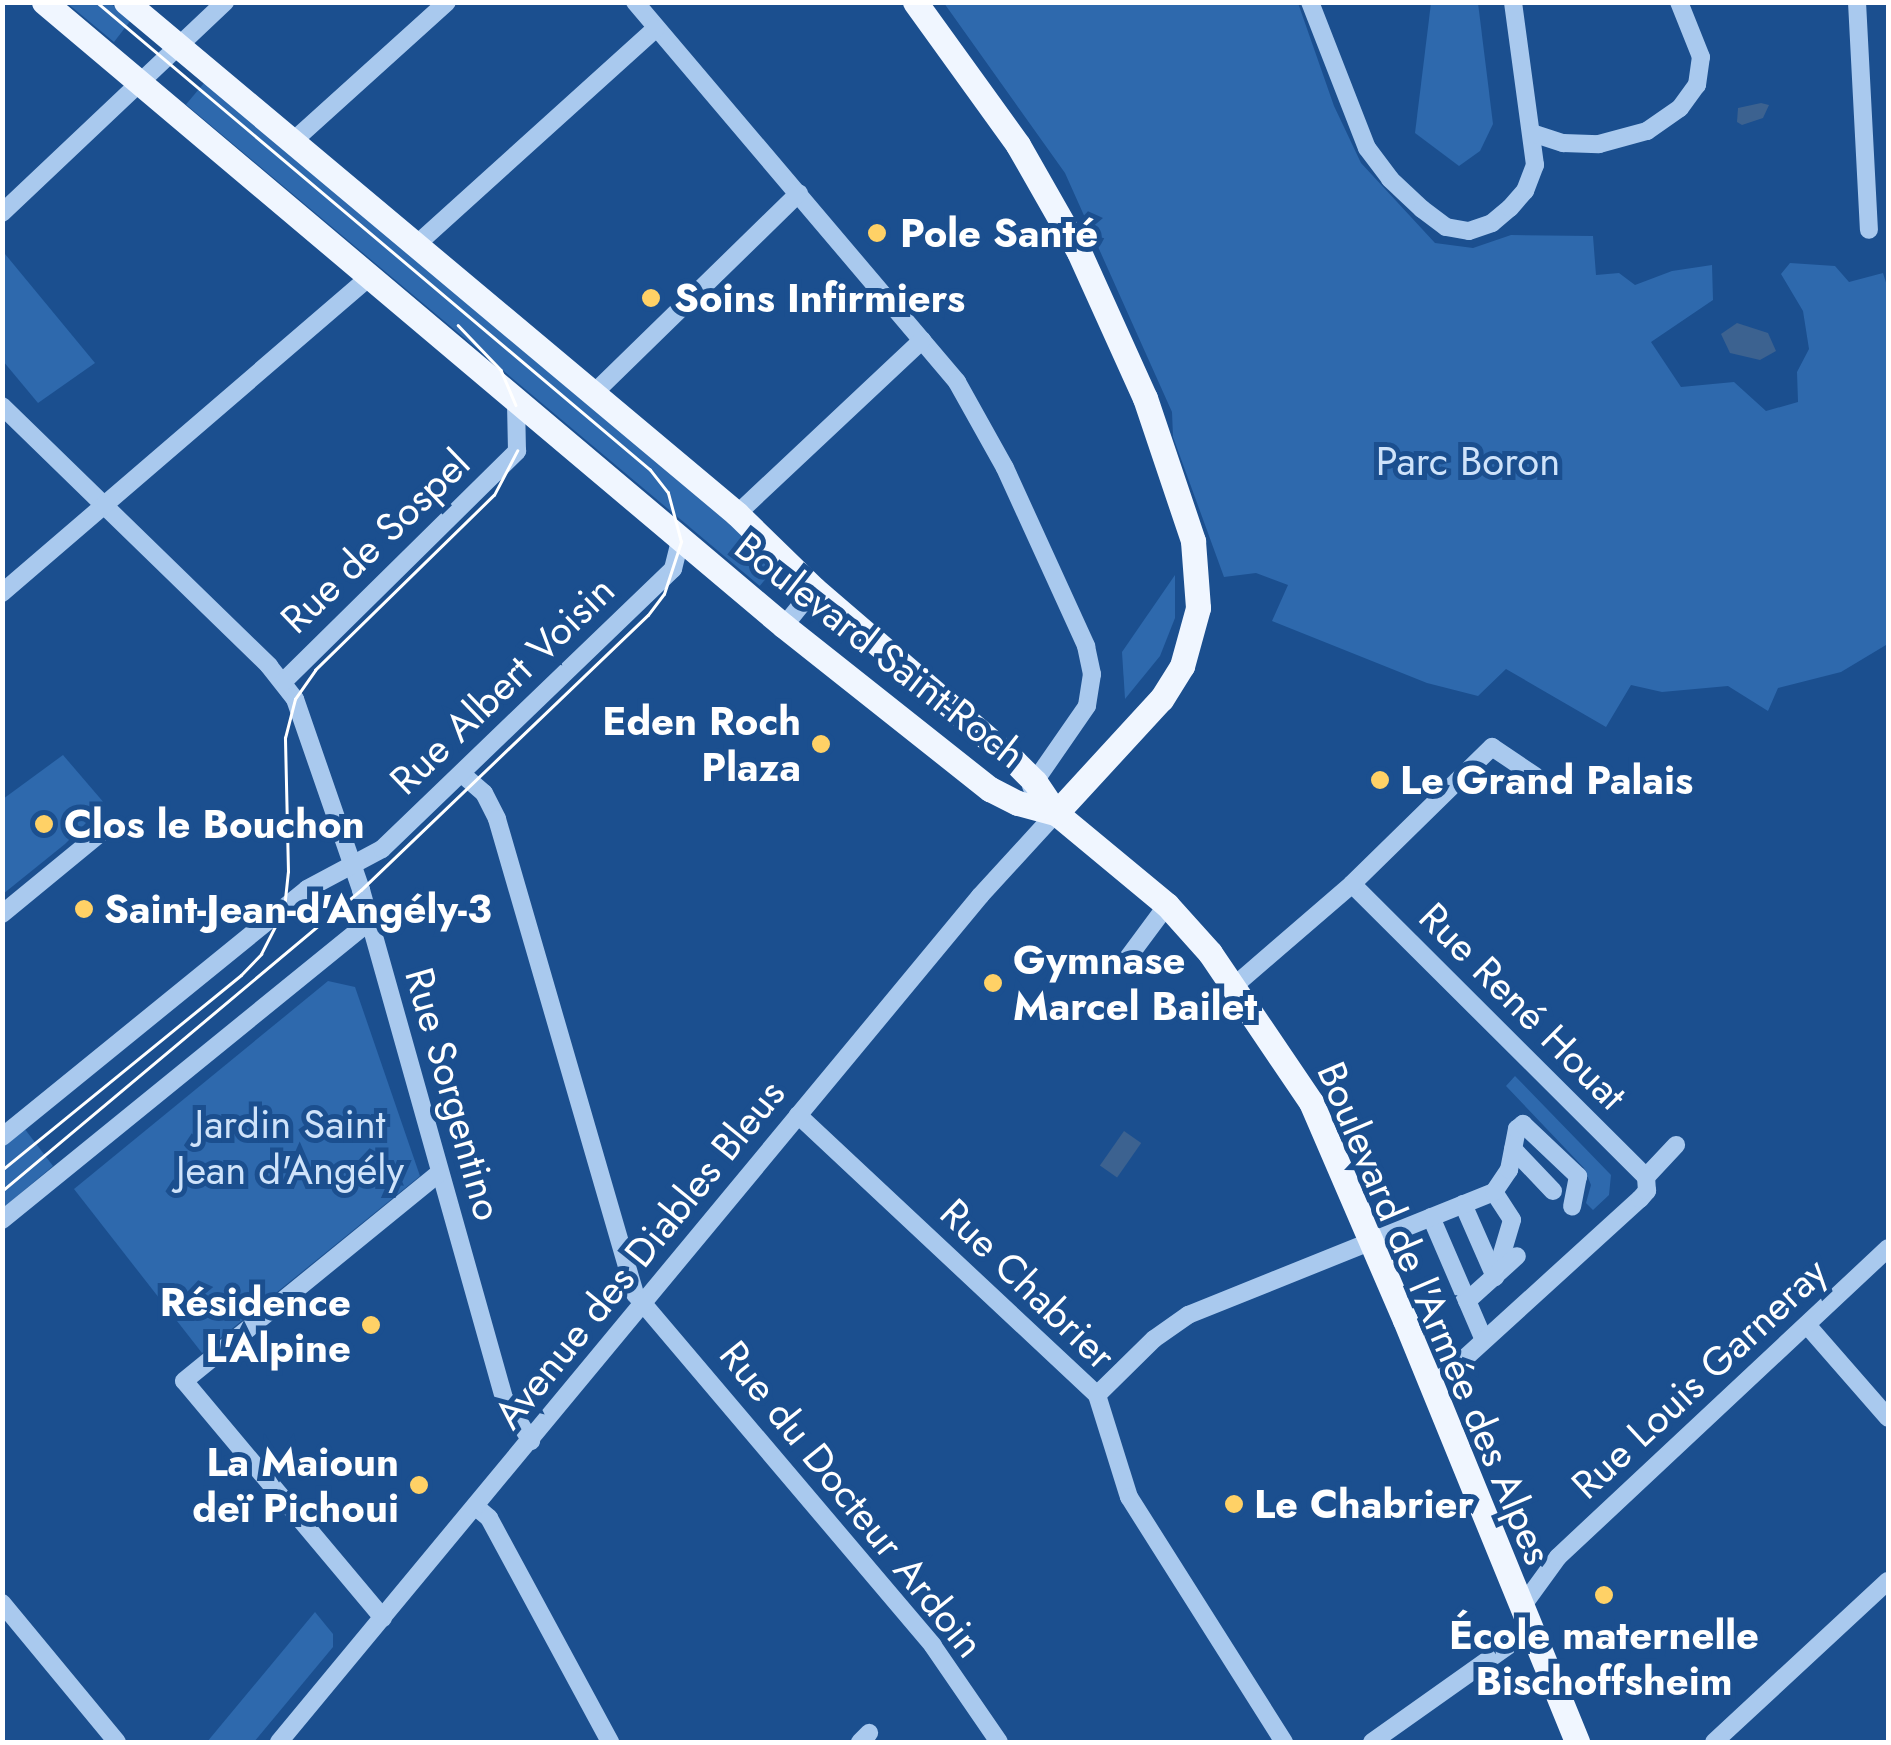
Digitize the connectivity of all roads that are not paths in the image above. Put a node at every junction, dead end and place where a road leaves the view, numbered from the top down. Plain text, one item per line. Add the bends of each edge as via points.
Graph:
1 (44, 2) edge
2 (126, 2) edge
3 (225, 2) edge
4 (447, 2) edge
5 (634, 2) edge
6 (916, 2) edge
7 (1310, 2) edge
8 (1513, 2) edge
9 (1679, 2) edge
10 (1857, 2) edge
11 (655, 28) junction
12 (178, 46) junction
13 (140, 82) junction
14 (1532, 134) junction
15 (291, 142) junction
16 (799, 194) junction
17 (5, 205) edge
18 (1869, 230) dead end
19 (414, 246) junction
20 (369, 277) junction
21 (922, 340) junction
22 (592, 395) junction
23 (516, 405) junction
24 (2, 406) edge
25 (102, 507) junction
26 (737, 514) junction
27 (680, 541) junction
28 (814, 589) junction
29 (2, 593) edge
30 (784, 626) junction
31 (283, 682) junction
32 (462, 774) junction
33 (1535, 776) dead end
34 (1036, 782) junction
35 (1018, 803) junction
36 (1056, 813) junction
37 (102, 832) dead end
38 (353, 864) junction
39 (1352, 884) junction
40 (1167, 905) junction
41 (2, 914) edge
42 (369, 922) junction
43 (1124, 963) dead end
44 (1234, 986) junction
45 (798, 1115) junction
46 (2, 1137) edge
47 (1676, 1145) dead end
48 (1512, 1149) junction
49 (440, 1172) junction
50 (1646, 1177) junction
51 (1553, 1191) dead end
52 (1494, 1192) junction
53 (1463, 1204) junction
54 (1572, 1206) dead end
55 (1431, 1216) junction
56 (2, 1220) edge
57 (1370, 1241) junction
58 (1888, 1248) edge
59 (1517, 1256) dead end
60 (1495, 1276) junction
61 (1468, 1301) junction
62 (644, 1304) junction
63 (1807, 1326) junction
64 (1484, 1340) junction
65 (1427, 1380) junction
66 (1097, 1395) junction
67 (1888, 1418) edge
68 (531, 1441) junction
69 (476, 1507) junction
70 (1888, 1581) edge
71 (2, 1603) edge
72 (383, 1618) junction
73 (1526, 1619) junction
74 (117, 1742) edge
75 (279, 1742) edge
76 (610, 1742) edge
77 (1000, 1742) edge
78 (1284, 1742) edge
79 (1372, 1742) edge
80 (1577, 1742) edge
81 (1714, 1742) edge

1 - 13 main road, Boulevard Saint-Roch
2 - 12 main road, Boulevard Saint-Roch
3 - 12 street
4 - 15 street
5 - 11 street
6 - 36 main road via 1041,181 1079,252 1145,398 1193,541 1198,608 1182,666 1161,699
7 - 14 street via 1366,148 1390,179 1446,227 1469,231 1510,208 1535,165
8 - 14 street
9 - 14 street via 1701,57 1696,86 1680,108 1647,130 1600,144
10 - 18 street
11 - 16 street
11 - 19 street
12 - 13 street
12 - 15 main road, Boulevard Saint-Roch
13 - 17 street
13 - 20 main road, Boulevard Saint-Roch
15 - 19 main road, Boulevard Saint-Roch
16 - 21 street
16 - 22 street
19 - 22 main road, Boulevard Saint-Roch
20 - 23 main road, Boulevard Saint-Roch
20 - 25 street
21 - 26 street
21 - 34 street via 956,382 1005,468 1086,646 1092,674 1087,706
22 - 26 main road, Boulevard Saint-Roch
23 - 27 main road, Boulevard Saint-Roch
23 - 31 street, Rue de Sospel via 517,451
24 - 25 street, Rue Sorgentino
25 - 29 street
25 - 31 street, Rue Sorgentino
26 - 28 main road, Boulevard Saint-Roch
27 - 30 main road, Boulevard Saint-Roch
27 - 32 street, Rue Albert Voisin via 673,569
28 - 30 street
28 - 34 main road, Boulevard Saint-Roch
30 - 35 main road, Boulevard Saint-Roch via 972,775
31 - 38 street, Rue Sorgentino via 305,718
32 - 38 street, Rue Albert Voisin via 382,849
32 - 62 street, Rue du Docteur Ardoin via 484,793 497,819 630,1278
33 - 39 street via 1492,747
34 - 35 street
34 - 36 main road, Boulevard Saint-Roch
35 - 36 main road, Boulevard Saint-Roch
36 - 40 main road, Boulevard de l'Armée des Alpes
36 - 45 street, Avenue des Diables Bleus
37 - 41 street
38 - 42 street, Rue Sorgentino
38 - 46 street, Rue Albert Voisin via 307,889
39 - 44 street
39 - 50 street, Rue René Houat
40 - 43 street
40 - 44 main road, Boulevard de l'Armée des Alpes
42 - 49 street, Rue Sorgentino
42 - 56 street
44 - 57 main road, Boulevard de l'Armée des Alpes via 1311,1102
45 - 62 street, Avenue des Diables Bleus
45 - 66 street, Rue Chabrier
47 - 50 street
48 - 51 street
48 - 52 street via 1509,1170
48 - 54 street via 1518,1129 1528,1125 1578,1176
49 - 68 street, Rue Sorgentino via 504,1398
49 - 72 street via 184,1381
50 - 64 street via 1647,1191
52 - 53 street
52 - 60 street via 1512,1220
53 - 55 street
53 - 60 street
55 - 57 street
55 - 61 street
57 - 65 main road, Boulevard de l'Armée des Alpes
57 - 66 street via 1188,1315
58 - 63 street, Rue Louis Garneray
59 - 60 street
60 - 61 street
61 - 64 street
62 - 68 street, Avenue des Diables Bleus
62 - 77 street, Rue du Docteur Ardoin via 933,1646
63 - 67 street
63 - 73 street, Rue Louis Garneray via 1558,1557
64 - 65 street
65 - 73 main road, Boulevard de l'Armée des Alpes
66 - 78 street, Rue Chabrier via 1130,1497
68 - 69 street, Avenue des Diables Bleus
69 - 72 street, Avenue des Diables Bleus
69 - 76 street
70 - 81 street
71 - 74 street
72 - 75 street, Avenue des Diables Bleus
73 - 79 street, Rue Louis Garneray
73 - 80 main road, Boulevard de l'Armée des Alpes

